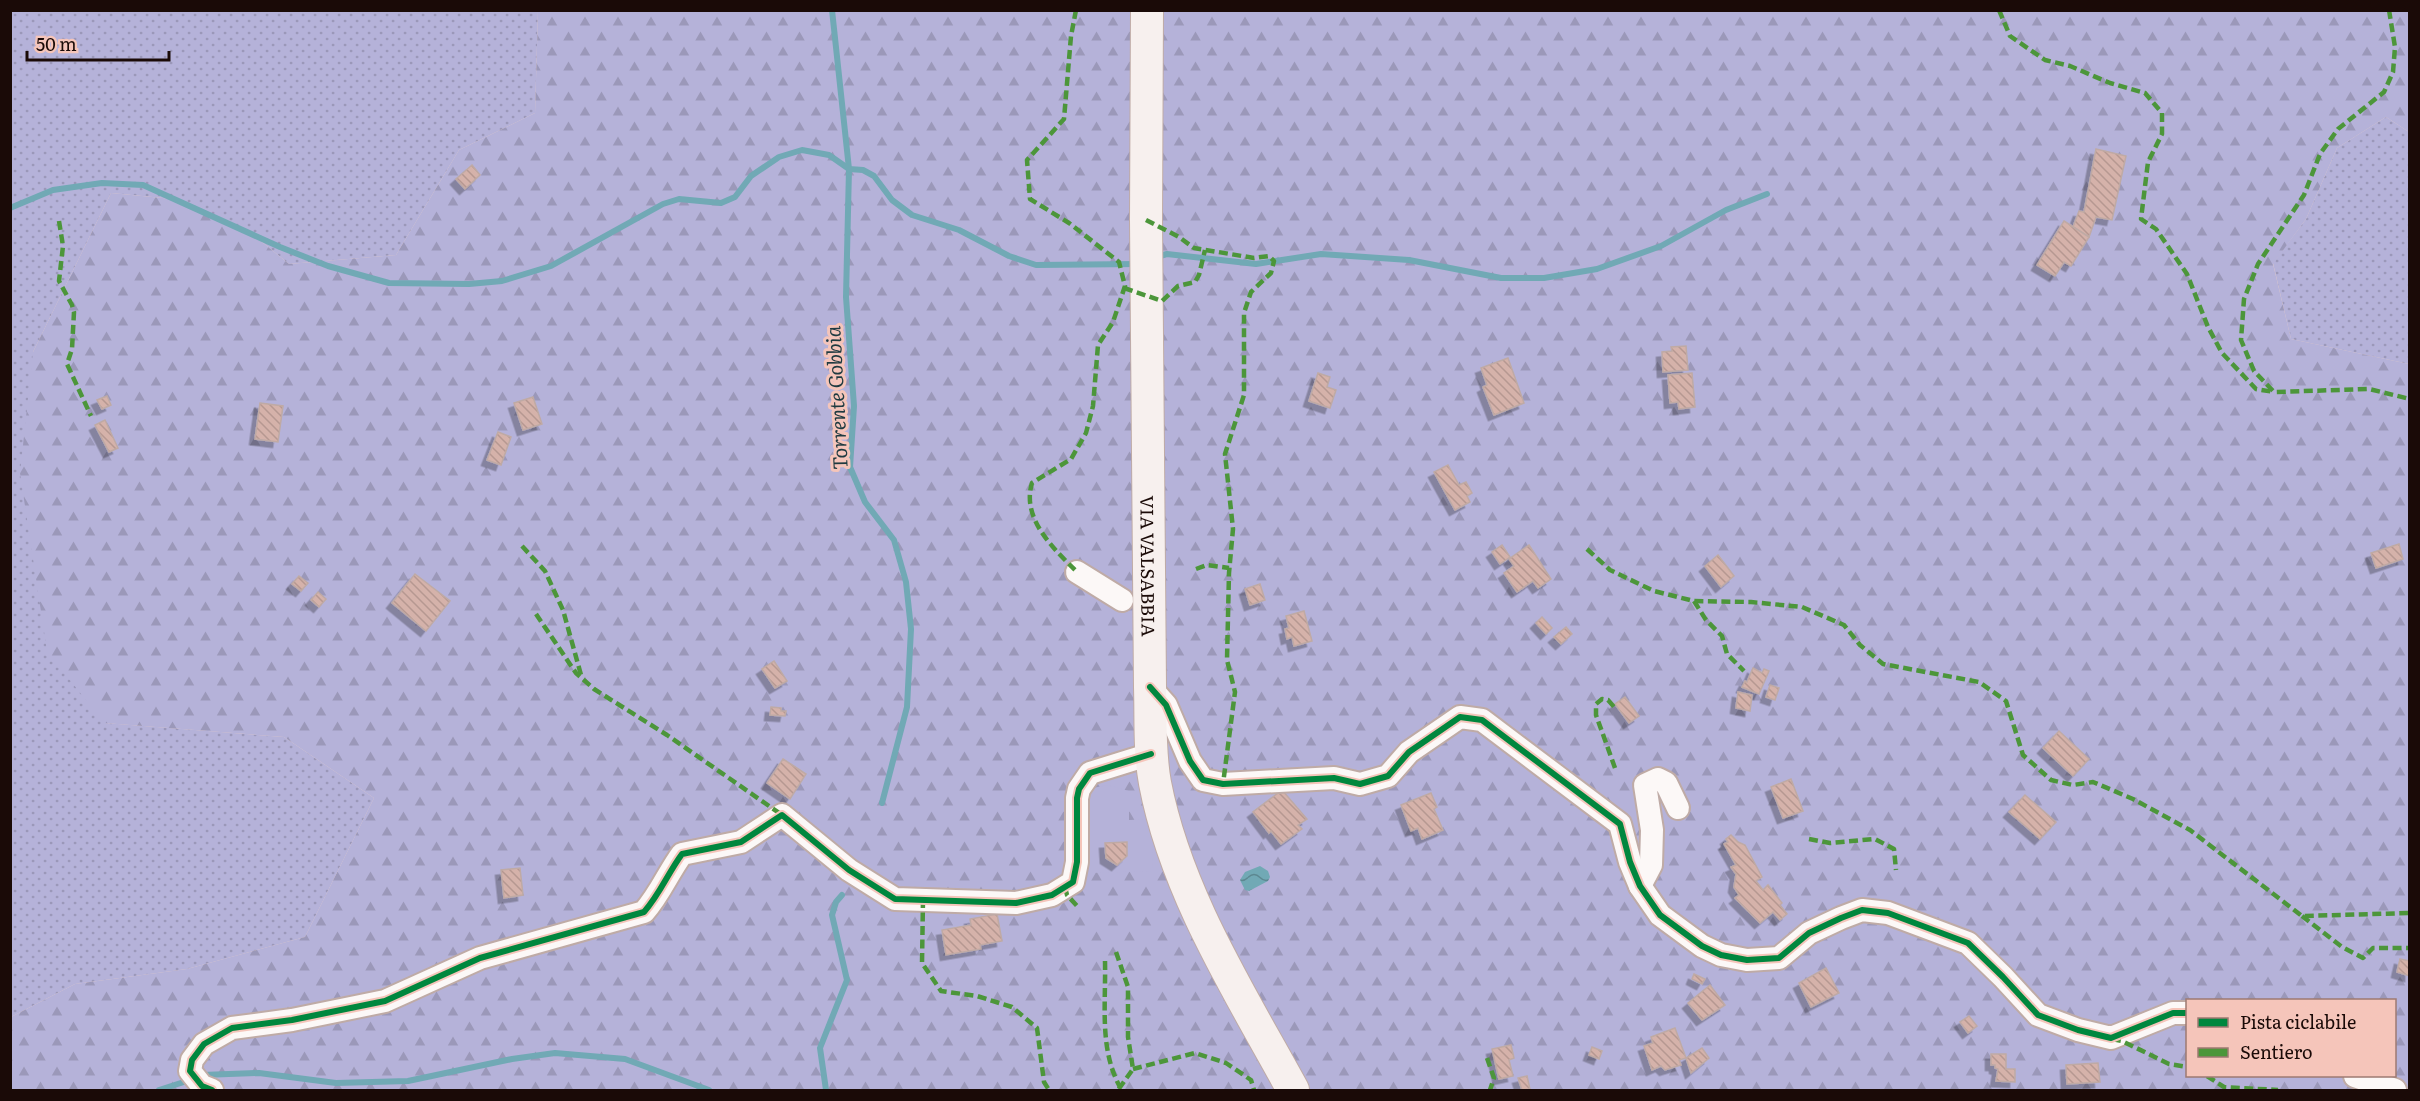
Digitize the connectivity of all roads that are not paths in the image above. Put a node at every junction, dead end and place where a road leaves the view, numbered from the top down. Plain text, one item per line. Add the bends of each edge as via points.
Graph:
1 (1147, 10) edge
2 (1077, 572) dead end
3 (1122, 600) dead end
4 (1150, 687) junction
5 (1151, 754) junction
6 (1678, 808) dead end
7 (1640, 886) junction
8 (2186, 1013) edge
9 (2358, 1077) edge
10 (212, 1090) edge
11 (1293, 1090) edge
12 (2395, 1090) edge
13 (2405, 1090) edge
14 (2409, 1090) edge

1 - 4 main road, VIA VALSABBIA
2 - 3 street
4 - 5 main road, VIA VALSABBIA
4 - 7 street via 1166,705 1190,761 1203,780 1223,784 1334,778 1360,784 1388,776 1409,752 1460,717 1482,720 1620,824
5 - 10 street via 1090,773 1084,781 1077,798 1077,862 1073,882 1052,895 1016,903 895,899 849,870 782,815 741,842 682,854 644,912 480,958 385,1000 232,1028 204,1044 192,1060 190,1071 202,1086
5 - 11 main road, VIA VALSABBIA via 1169,837 1186,882 1218,954
6 - 7 street via 1666,783 1658,779 1645,785 1652,830 1651,865
7 - 8 street via 1660,915 1721,955 1747,960 1779,958 1809,933 1841,918 1862,910 1888,913 1968,943 2037,1015 2078,1030 2111,1038 2174,1013
9 - 12 street
13 - 14 street

